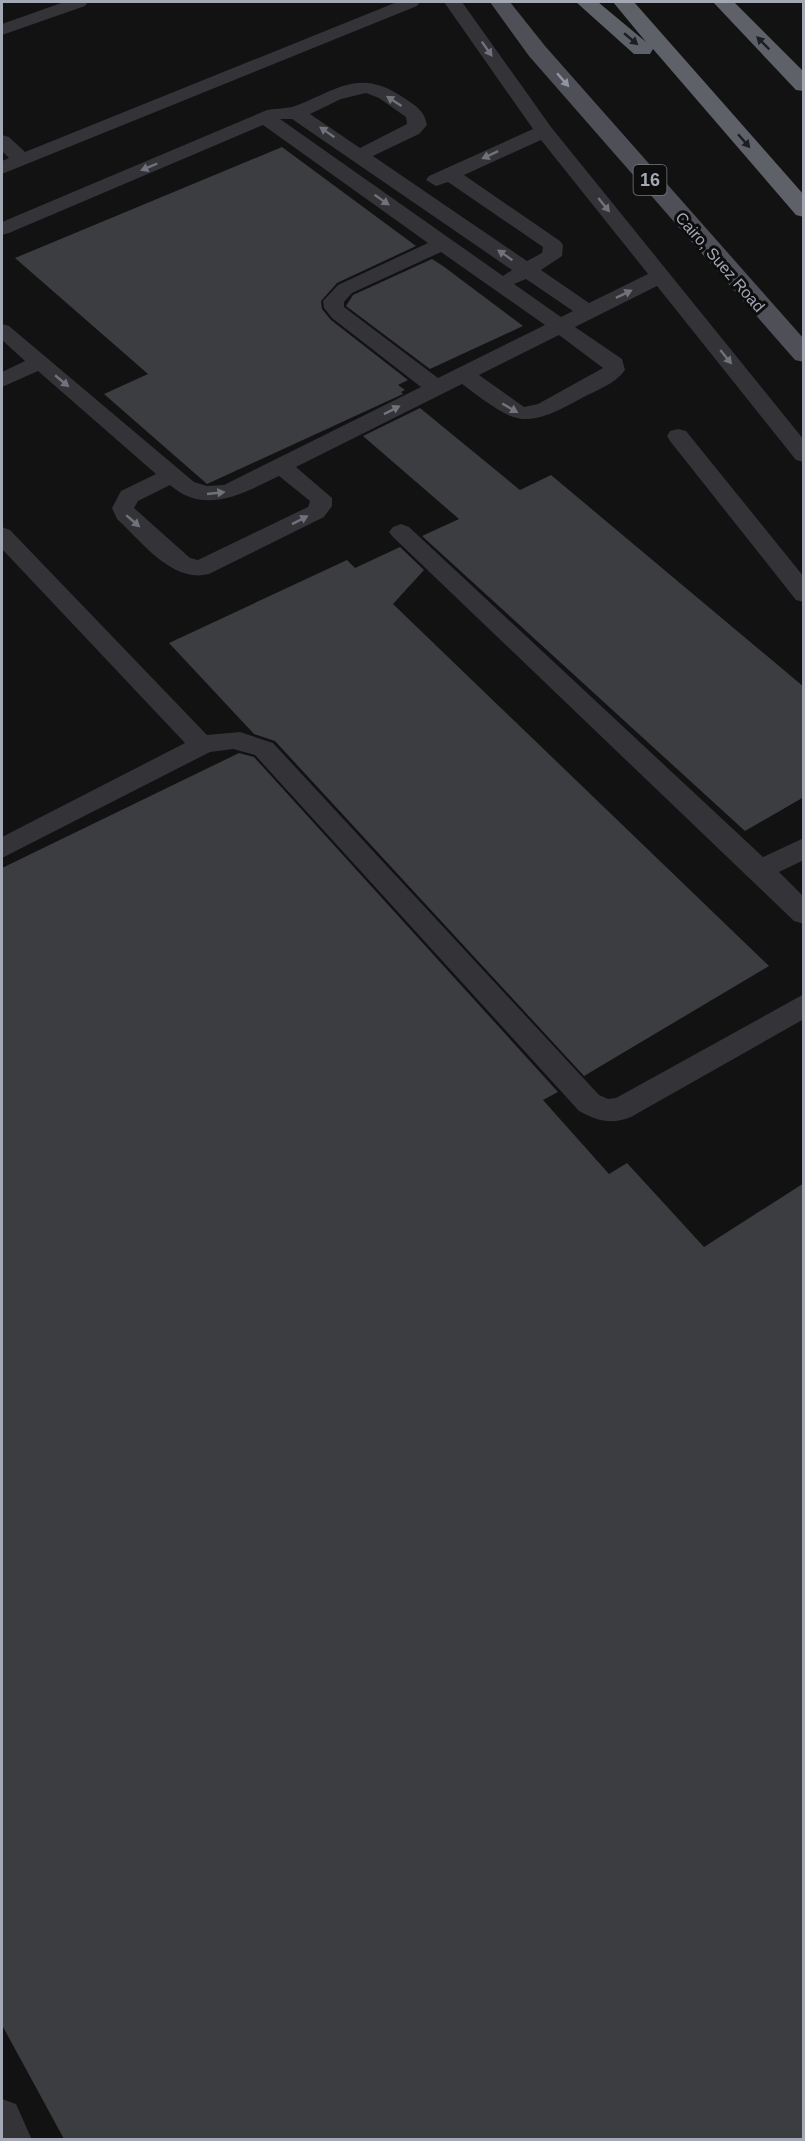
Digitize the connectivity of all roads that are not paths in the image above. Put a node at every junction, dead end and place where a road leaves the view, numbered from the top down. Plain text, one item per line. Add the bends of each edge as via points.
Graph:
1 (79, 2) edge
2 (411, 2) edge
3 (453, 2) edge
4 (500, 2) edge
5 (586, 2) edge
6 (623, 2) edge
7 (723, 2) edge
8 (2, 30) edge
9 (804, 85) edge
10 (296, 113) junction
11 (719, 114) junction
12 (265, 118) junction
13 (544, 131) junction
14 (2, 141) edge
15 (360, 155) junction
16 (22, 160) junction
17 (2, 168) edge
18 (450, 174) junction
19 (413, 191) junction
20 (804, 210) edge
21 (2, 229) edge
22 (444, 243) junction
23 (528, 270) junction
24 (660, 276) junction
25 (502, 283) junction
26 (588, 312) junction
27 (562, 325) junction
28 (2, 330) edge
29 (804, 356) edge
30 (40, 362) junction
31 (463, 374) junction
32 (2, 380) edge
33 (437, 388) junction
34 (678, 436) dead end
35 (804, 455) edge
36 (281, 466) junction
37 (172, 475) junction
38 (401, 532) dead end
39 (2, 535) edge
40 (804, 594) edge
41 (202, 745) junction
42 (2, 848) edge
43 (804, 848) edge
44 (760, 870) junction
45 (804, 914) edge
46 (804, 1005) edge
47 (2, 2118) edge
48 (13, 2139) edge

1 - 8 lane
2 - 16 lane
3 -> 13 lane
4 -> 29 main road, Cairo, Suez Road / 16 via 537,51
5 -> 11 highway
6 - 11 highway
9 -> 7 highway
10 - 12 lane
15 -> 10 lane
15 -> 10 lane via 412,130 417,125 414,114 368,88 349,90
11 -> 20 highway
12 -> 21 lane
12 -> 22 lane
13 -> 18 lane
13 -> 24 lane
14 - 16 lane
15 - 19 lane
16 - 17 lane
18 - 19 lane
18 - 23 lane via 554,245 552,256
23 -> 19 lane
22 - 25 lane
22 - 33 lane via 345,289 333,301 339,314
23 - 25 lane
23 - 26 lane
26 -> 24 lane
24 -> 35 lane
25 - 27 lane
26 - 27 lane
27 - 31 lane
31 -> 27 lane via 513,411 524,414 544,410 614,370 610,358
28 - 30 lane
30 - 32 lane
30 -> 37 lane
31 - 33 lane
36 -> 33 lane
34 - 40 lane
37 -> 36 lane via 198,493 214,495
37 -> 36 lane via 129,496 123,508 183,565 201,568 316,512 321,506 321,498
38 - 44 lane
39 - 41 lane
41 - 42 lane
41 - 46 lane via 223,739 245,740 264,749 589,1103 605,1111 621,1109
43 - 44 lane
44 - 45 lane
47 - 48 lane

